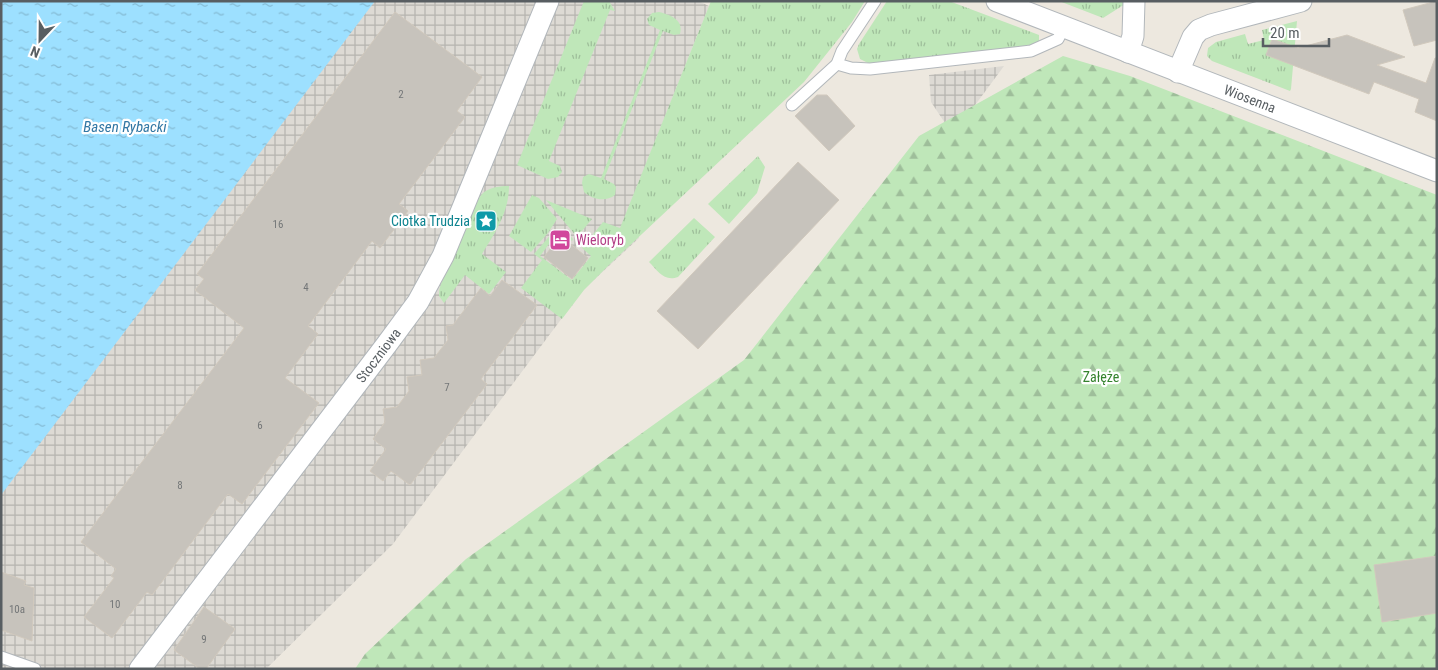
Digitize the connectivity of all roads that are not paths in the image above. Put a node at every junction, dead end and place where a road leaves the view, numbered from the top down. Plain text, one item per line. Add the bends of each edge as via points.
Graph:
1 (548, 1) edge
2 (875, 1) edge
3 (997, 1) edge
4 (1134, 1) edge
5 (1301, 1) edge
6 (1064, 28) junction
7 (1128, 52) junction
8 (837, 64) junction
9 (1178, 72) junction
10 (792, 105) dead end
11 (1437, 171) edge
12 (1, 657) edge
13 (35, 669) edge
14 (140, 669) edge

1 - 14 street, Stoczniowa via 443,256 418,302
2 - 8 lane
3 - 6 street, Wiosenna
4 - 7 street via 1133,36
5 - 9 street via 1199,30 1189,44
6 - 7 street, Wiosenna
6 - 8 lane via 1058,39 1031,51 870,69
7 - 9 street, Wiosenna
8 - 10 lane
9 - 11 street, Wiosenna
12 - 13 lane

